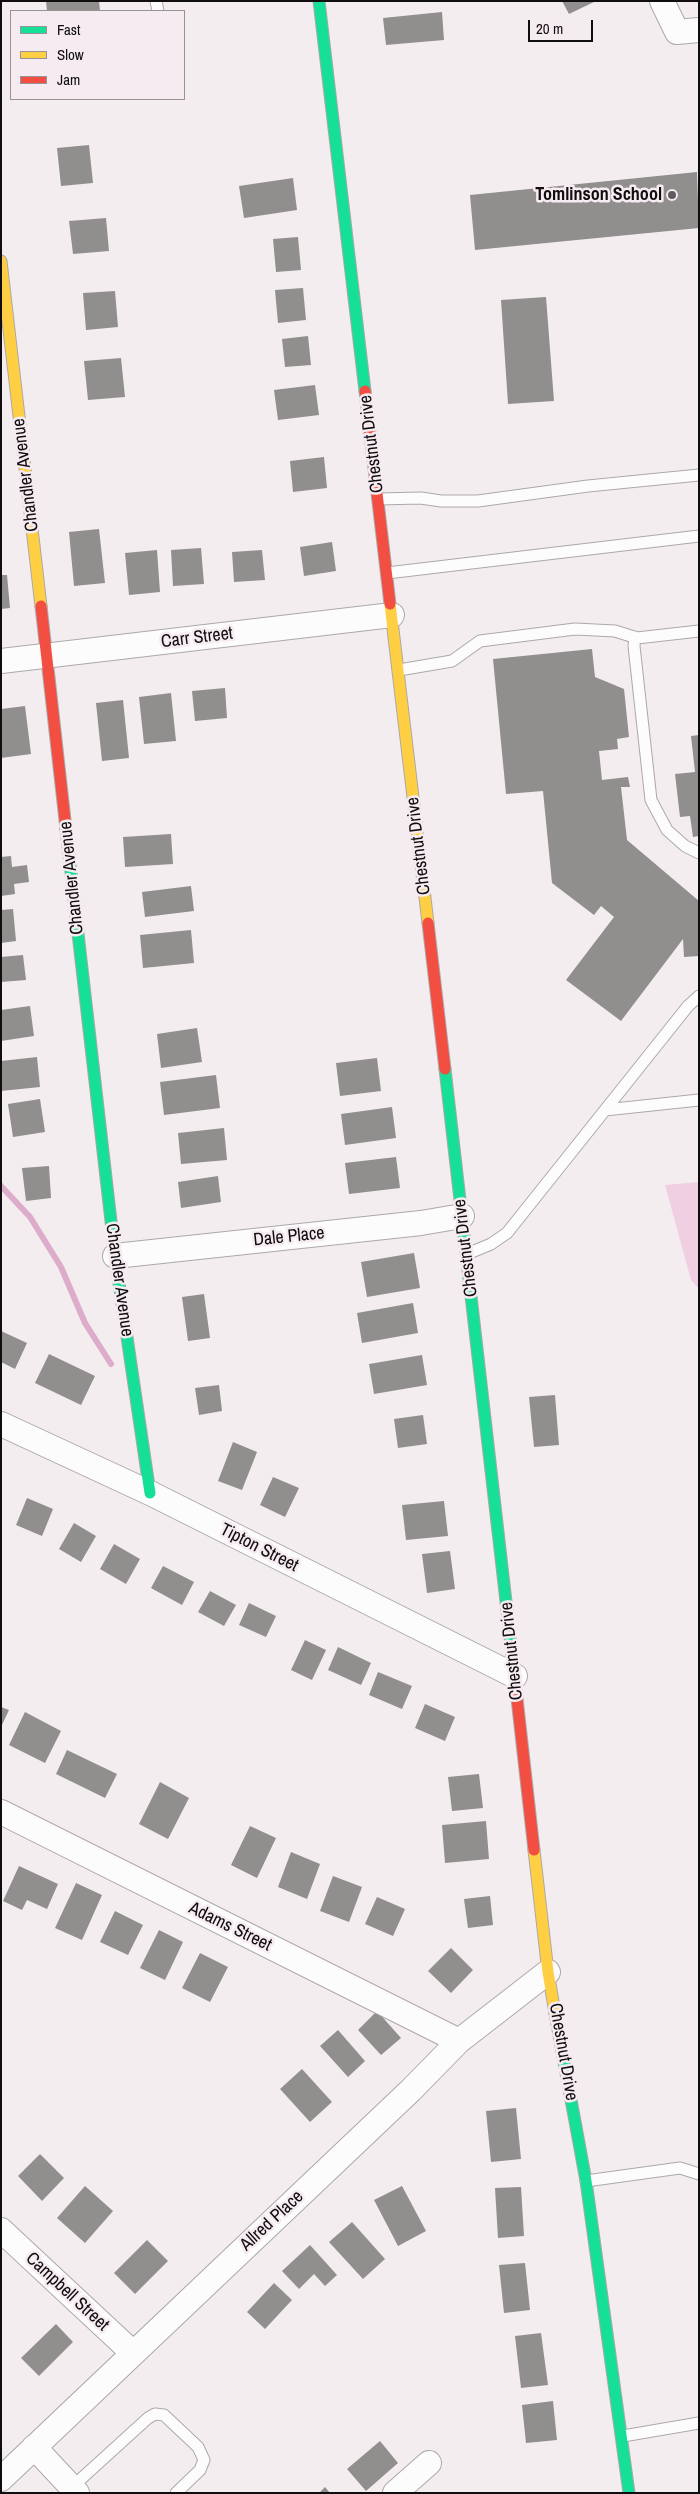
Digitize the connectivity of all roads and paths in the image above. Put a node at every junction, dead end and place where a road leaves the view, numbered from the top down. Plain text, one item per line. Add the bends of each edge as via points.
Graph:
1 (319, 1) edge
2 (662, 1) edge
3 (688, 31) edge
4 (1, 261) edge
5 (699, 474) edge
6 (378, 499) junction
7 (699, 536) edge
8 (387, 573) junction
9 (392, 615) junction
10 (699, 631) edge
11 (635, 637) junction
12 (46, 656) junction
13 (1, 661) edge
14 (399, 670) junction
15 (699, 853) edge
16 (699, 996) edge
17 (699, 1100) edge
18 (605, 1110) junction
19 (462, 1216) junction
20 (468, 1254) junction
21 (115, 1256) junction
22 (1, 1424) edge
23 (150, 1493) junction
24 (515, 1676) junction
25 (1, 1812) edge
26 (548, 1972) junction
27 (459, 2041) junction
28 (699, 2174) edge
29 (586, 2181) junction
30 (1, 2230) edge
31 (132, 2353) junction
32 (699, 2423) edge
33 (623, 2436) junction
34 (34, 2446) junction
35 (429, 2463) dead end
36 (1, 2478) edge
37 (74, 2490) edge
38 (176, 2493) edge
39 (395, 2493) edge
40 (630, 2493) edge

1 - 6 street, Chestnut Drive
2 - 3 street
4 - 12 street, Chandler Avenue
5 - 6 lane via 478,502
6 - 8 street, Chestnut Drive
7 - 8 lane
8 - 9 street, Chestnut Drive
9 - 12 street, Carr Street
9 - 14 street, Chestnut Drive
10 - 11 lane
11 - 14 lane via 615,631 575,629 480,642 452,661
11 - 15 lane via 651,800 667,830
12 - 13 street, Carr Street
12 - 21 street, Chandler Avenue
14 - 19 street, Chestnut Drive
16 - 18 lane
17 - 18 lane
18 - 20 lane via 507,1233
19 - 20 street, Chestnut Drive
19 - 21 street, Dale Place
20 - 24 street, Chestnut Drive
21 - 23 street, Chandler Avenue
22 - 23 street, Tipton Street
23 - 24 street, Tipton Street
24 - 26 street, Chestnut Drive
25 - 27 street, Adams Street
26 - 27 street, Allred Place
26 - 29 street, Chestnut Drive
27 - 31 street, Allred Place
28 - 29 lane via 680,2168
29 - 33 street, Chestnut Drive
30 - 31 street, Campbell Street
31 - 34 street, Allred Place
32 - 33 lane
33 - 40 street, Chestnut Drive
34 - 36 street, Allred Place
34 - 37 street
35 - 39 street
37 - 38 lane via 155,2414 164,2415 198,2446 204,2460 200,2470

